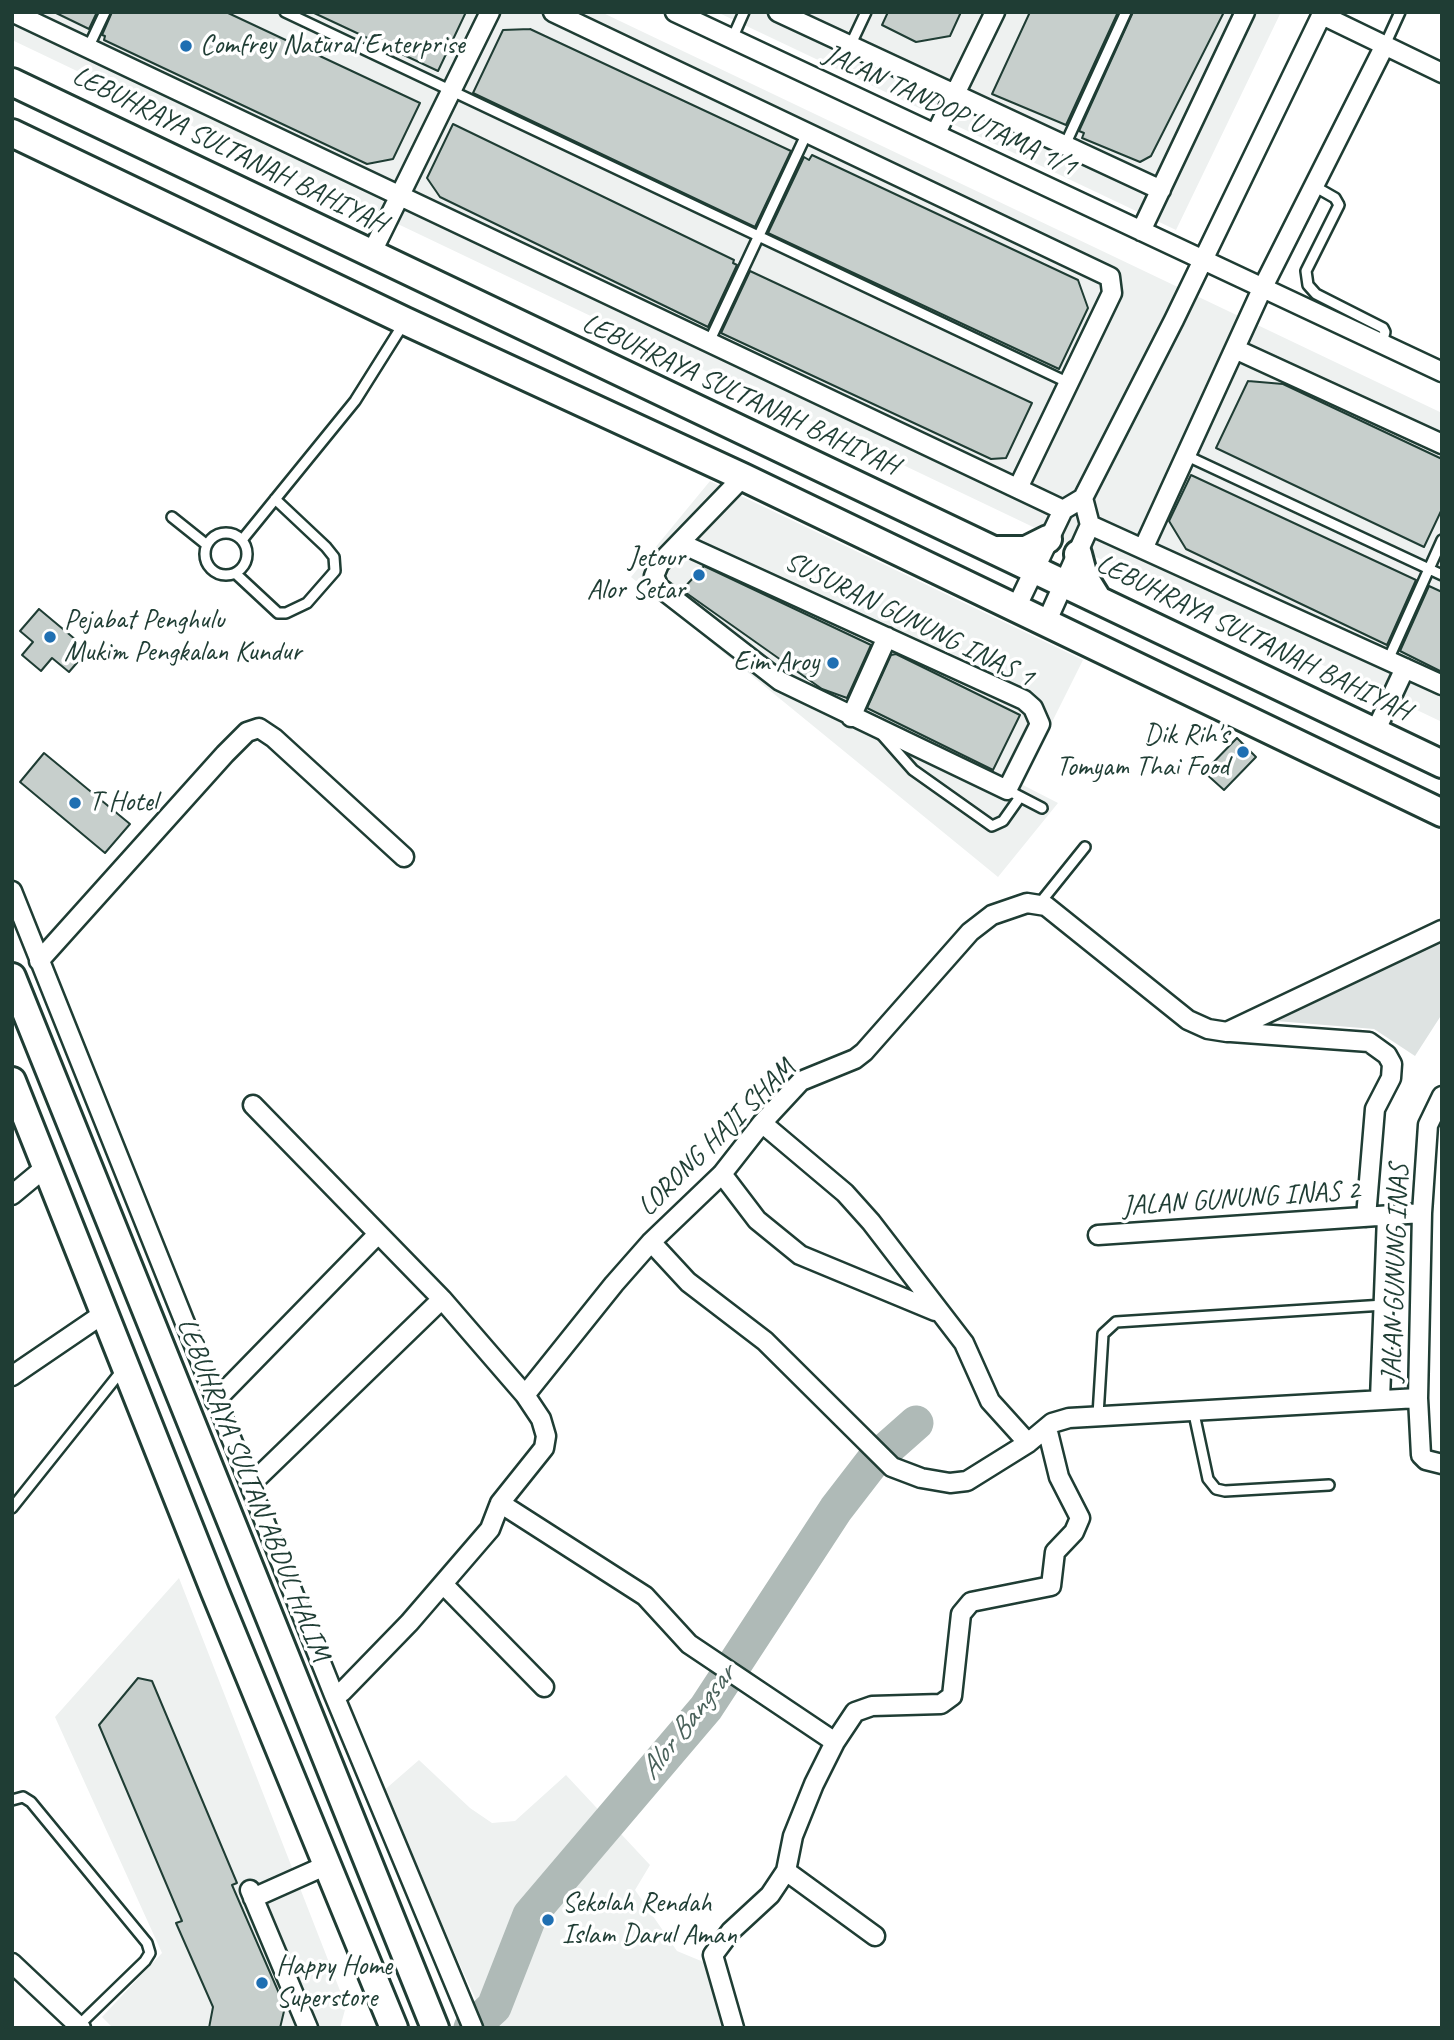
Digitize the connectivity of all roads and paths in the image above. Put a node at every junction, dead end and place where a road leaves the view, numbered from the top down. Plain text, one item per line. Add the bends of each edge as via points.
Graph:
1 (12, 12) edge
2 (105, 12) edge
3 (285, 12) edge
4 (490, 12) edge
5 (553, 12) edge
6 (675, 12) edge
7 (744, 12) edge
8 (778, 12) edge
9 (866, 12) edge
10 (995, 12) edge
11 (1126, 12) edge
12 (1245, 12) edge
13 (1400, 12) edge
14 (1322, 13) edge
15 (732, 39) junction
16 (1385, 45) junction
17 (850, 46) junction
18 (88, 48) junction
19 (1442, 73) edge
20 (12, 82) edge
21 (452, 93) junction
22 (955, 94) junction
23 (936, 132) junction
24 (12, 133) edge
25 (807, 133) junction
26 (1065, 145) junction
27 (1314, 186) junction
28 (1161, 190) junction
29 (401, 197) junction
30 (1141, 231) junction
31 (758, 237) junction
32 (372, 254) junction
33 (1202, 260) junction
34 (1262, 289) junction
35 (405, 321) junction
36 (709, 342) junction
37 (1382, 343) junction
38 (1235, 349) junction
39 (1442, 372) edge
40 (1069, 383) junction
41 (1442, 444) edge
42 (1185, 456) junction
43 (743, 477) junction
44 (1018, 488) junction
45 (1083, 498) junction
46 (275, 499) junction
47 (1063, 510) junction
48 (172, 517) dead end
49 (1090, 525) junction
50 (1048, 539) junction
51 (242, 540) junction
52 (1442, 540) edge
53 (680, 543) junction
54 (207, 545) junction
55 (989, 548) junction
56 (1143, 549) junction
57 (1078, 554) junction
58 (1032, 569) junction
59 (1428, 569) junction
60 (235, 573) junction
61 (1442, 575) edge
62 (1066, 582) junction
63 (1097, 598) junction
64 (1016, 608) junction
65 (1046, 623) junction
66 (887, 637) junction
67 (1388, 660) junction
68 (1405, 668) junction
69 (1442, 685) edge
70 (851, 717) junction
71 (879, 731) junction
72 (1376, 732) junction
73 (1442, 764) edge
74 (1014, 793) junction
75 (1042, 808) dead end
76 (1442, 813) edge
77 (1085, 847) dead end
78 (404, 856) dead end
79 (12, 891) edge
80 (1043, 905) junction
81 (1442, 930) edge
82 (39, 961) junction
83 (12, 977) edge
84 (1227, 1032) junction
85 (12, 1081) edge
86 (1442, 1096) edge
87 (253, 1105) dead end
88 (762, 1123) junction
89 (47, 1166) junction
90 (722, 1174) junction
91 (12, 1195) edge
92 (1422, 1213) junction
93 (1387, 1216) junction
94 (1366, 1217) junction
95 (378, 1234) junction
96 (1098, 1235) dead end
97 (651, 1242) junction
98 (442, 1300) junction
99 (1384, 1305) junction
100 (106, 1312) junction
101 (937, 1312) junction
102 (127, 1365) junction
103 (12, 1376) edge
104 (525, 1395) junction
105 (1418, 1398) junction
106 (1380, 1399) junction
107 (215, 1401) junction
108 (1193, 1409) junction
109 (1098, 1415) junction
110 (1047, 1428) junction
111 (1028, 1443) junction
112 (1442, 1464) edge
113 (250, 1485) junction
114 (1329, 1485) dead end
115 (500, 1503) junction
116 (12, 1508) edge
117 (444, 1585) junction
118 (544, 1687) dead end
119 (334, 1696) junction
120 (835, 1742) junction
121 (12, 1800) edge
122 (327, 1865) junction
123 (786, 1871) junction
124 (875, 1936) dead end
125 (16, 1974) edge
126 (432, 2019) edge
127 (388, 2023) edge
128 (306, 2026) edge
129 (79, 2027) edge
130 (473, 2028) edge
131 (734, 2028) edge

1 - 18 street
2 - 18 lane
3 - 21 lane
4 - 21 street
5 - 25 street
6 - 15 street, JALAN TANDOP UTAMA 1/1
7 - 15 lane
8 - 17 street
9 - 17 lane
10 - 22 street
11 - 26 lane
12 - 28 street
13 - 16 lane
14 - 16 street
14 - 33 street
15 - 23 street, JALAN TANDOP UTAMA 1/1
16 - 19 street
16 - 27 street
17 - 22 street
18 - 29 street
20 - 32 main road, LEBUHRAYA SULTANAH BAHIYAH
21 - 29 street
21 - 31 lane
22 - 23 street
22 - 26 street
23 - 30 street, JALAN TANDOP UTAMA 1/1
24 - 35 main road
25 - 31 lane
25 - 40 street via 1110,277 1112,293
26 - 28 street
27 - 34 street
27 - 37 lane via 1339,205 1306,271 1308,285 1316,294 1383,328
28 - 30 street
29 - 32 street
29 - 36 street
30 - 33 street, JALAN TANDOP UTAMA 1/1
31 - 36 lane
31 - 40 lane
32 - 55 main road, LEBUHRAYA SULTANAH BAHIYAH
33 - 34 street, JALAN TANDOP UTAMA 1/1
33 - 45 street
34 - 37 street, JALAN TANDOP UTAMA 1/1
34 - 38 street
35 - 43 main road
35 - 46 lane via 355,401
36 - 44 street
37 - 39 street, JALAN TANDOP UTAMA 1/1
38 - 41 street
38 - 42 street
40 - 44 street
42 - 56 street
42 - 59 lane
43 - 53 street
43 - 64 main road
44 - 47 street
45 - 47 street
45 - 49 street
46 - 51 lane
46 - 60 lane via 326,547 334,557 335,572 307,603 286,614 278,613
47 - 50 street
48 - 54 lane
49 - 56 street
49 - 57 street
50 - 55 main road via 1013,552
50 - 58 street
51 - 54 lane via 225,533
51 - 60 lane via 248,555
52 - 59 lane
53 - 66 street, SUSURAN GUNUNG INAS 1
53 - 70 street via 655,569 659,587 780,681
54 - 60 lane via 206,559 214,571
55 - 58 main road, LEBUHRAYA SULTANAH BAHIYAH
56 - 67 street
57 - 62 street
57 - 63 main road via 1084,577
58 - 62 main road, LEBUHRAYA SULTANAH BAHIYAH
58 - 64 street
59 - 61 lane
59 - 67 lane
62 - 63 main road, LEBUHRAYA SULTANAH BAHIYAH
62 - 65 street
63 - 72 main road, LEBUHRAYA SULTANAH BAHIYAH
64 - 65 main road
65 - 76 main road
66 - 70 street
66 - 74 street, SUSURAN GUNUNG INAS 1 via 1033,708 1040,724
67 - 68 street
68 - 69 street
68 - 72 street
70 - 71 street
71 - 74 street
71 - 74 lane via 913,770 992,826 1003,821
72 - 73 main road, LEBUHRAYA SULTANAH BAHIYAH
74 - 75 lane
77 - 80 lane
78 - 82 street via 274,738 259,729 247,732
79 - 82 street
80 - 84 street via 1188,1020
80 - 88 street, LORONG HAJI SHAM via 1010,907 970,932 864,1052 808,1076
81 - 84 street
82 - 107 street
83 - 126 main road, LEBUHRAYA SULTAN ABDUL HALIM
84 - 94 street via 1369,1042 1392,1063 1391,1078 1375,1109
85 - 89 main road
86 - 92 street, JALAN GUNUNG INAS via 1428,1125
87 - 95 street
88 - 90 street, LORONG HAJI SHAM
88 - 101 street via 845,1193
89 - 91 street
89 - 100 main road
90 - 97 street, LORONG HAJI SHAM
90 - 101 street via 757,1220 800,1255
92 - 93 street, JALAN GUNUNG INAS 2
92 - 105 street, JALAN GUNUNG INAS
93 - 94 street, JALAN GUNUNG INAS 2
93 - 99 street
94 - 96 street, JALAN GUNUNG INAS 2
95 - 98 street
95 - 107 street
97 - 104 street, LORONG HAJI SHAM
97 - 111 street via 688,1282 765,1341 892,1467 921,1478 967,1481
98 - 104 street
98 - 113 street
99 - 106 street
99 - 109 lane via 1116,1322 1103,1334
100 - 102 main road
100 - 103 street
101 - 111 street via 964,1343 990,1401
102 - 116 lane
102 - 122 main road
104 - 115 street via 541,1419 544,1448
105 - 106 street
105 - 112 street, JALAN GUNUNG INAS via 1422,1455
106 - 108 street
107 - 113 street
108 - 109 street
108 - 114 lane via 1209,1479 1216,1489
109 - 110 street via 1069,1418
110 - 111 street
110 - 120 street via 1059,1477 1080,1518 1055,1552 1051,1587 971,1602 961,1614 952,1696 941,1704 872,1706 855,1712
113 - 119 street
115 - 117 street via 491,1529
115 - 120 street via 645,1596 689,1644
117 - 118 street
117 - 119 street
119 - 130 street
120 - 123 street via 793,1836
121 - 129 lane via 23,1797 31,1802 148,1943 150,1953 145,1961
122 - 127 main road
122 - 128 street via 251,1894
123 - 124 street
123 - 131 street via 770,1895 713,1955
125 - 129 street

